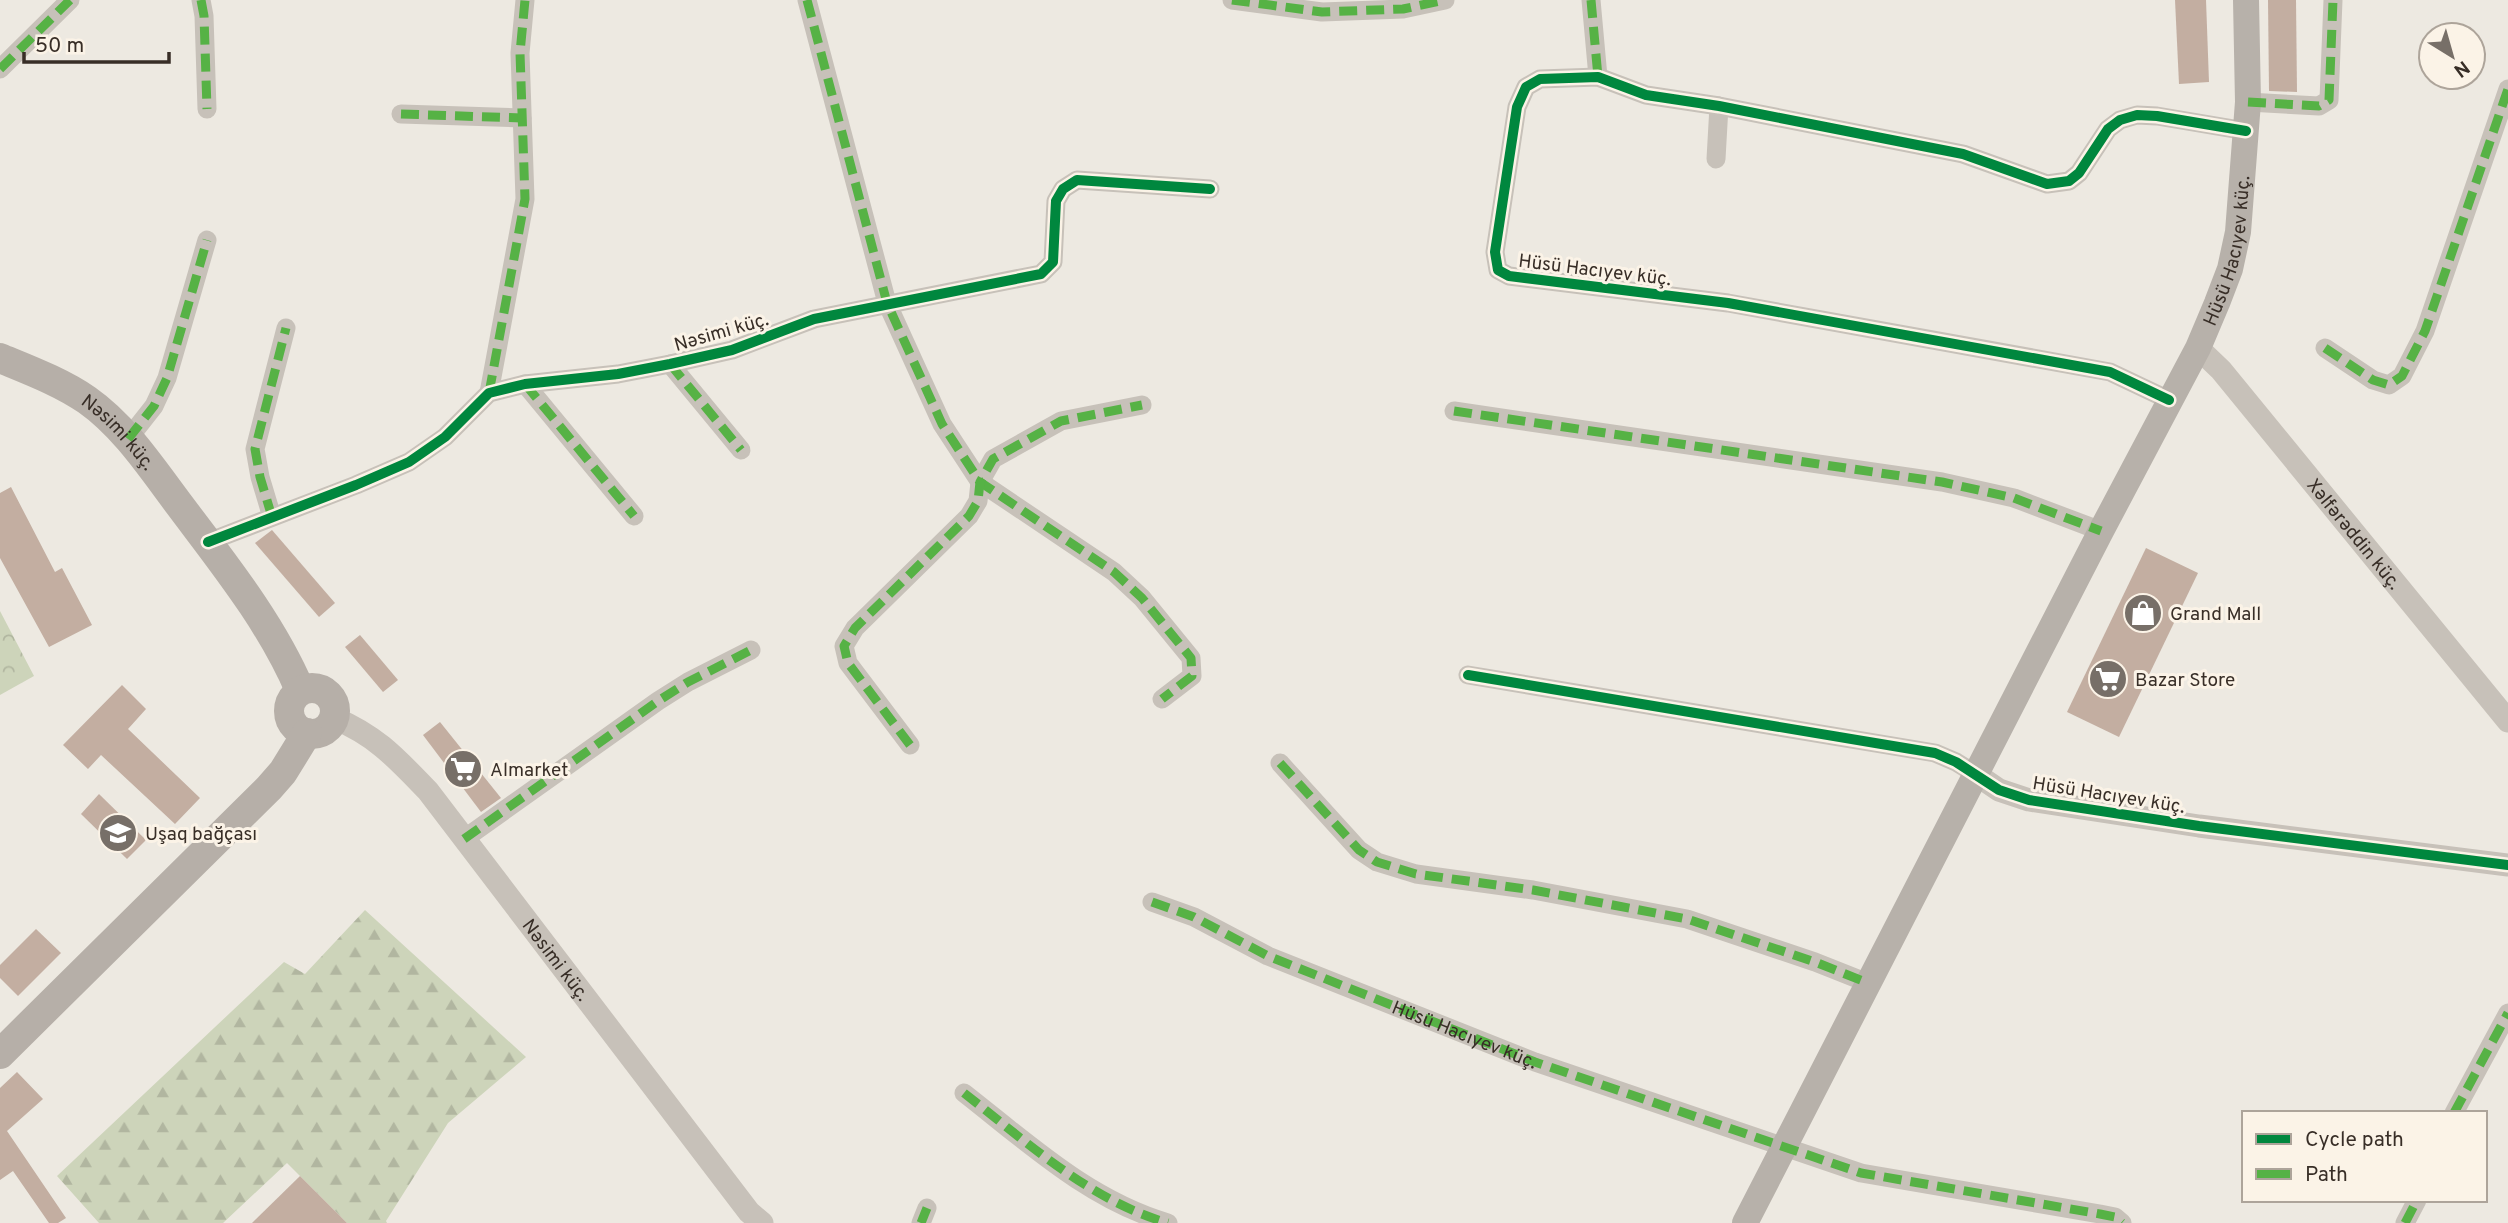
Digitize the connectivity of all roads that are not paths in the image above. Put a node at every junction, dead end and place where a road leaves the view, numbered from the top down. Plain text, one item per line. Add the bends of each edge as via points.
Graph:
1 (70, 0) edge
2 (201, 0) edge
3 (525, 0) edge
4 (807, 0) edge
5 (1232, 0) edge
6 (1445, 0) edge
7 (1591, 0) edge
8 (2246, 0) edge
9 (2333, 0) edge
10 (0, 69) edge
11 (1598, 77) junction
12 (2508, 89) edge
13 (2248, 102) junction
14 (1719, 106) junction
15 (207, 109) dead end
16 (401, 114) dead end
17 (522, 118) junction
18 (2246, 131) junction
19 (1716, 159) dead end
20 (1210, 189) dead end
21 (207, 240) dead end
22 (887, 303) junction
23 (286, 328) dead end
24 (2198, 348) junction
25 (2325, 348) dead end
26 (0, 358) edge
27 (670, 364) junction
28 (524, 384) junction
29 (489, 393) junction
30 (2169, 400) junction
31 (1142, 405) dead end
32 (1454, 411) dead end
33 (128, 439) junction
34 (741, 450) dead end
35 (980, 481) junction
36 (634, 516) dead end
37 (272, 517) junction
38 (2101, 531) junction
39 (208, 542) junction
40 (751, 650) dead end
41 (1468, 675) dead end
42 (300, 691) junction
43 (1162, 699) dead end
44 (334, 718) junction
45 (2508, 721) edge
46 (307, 733) junction
47 (910, 745) dead end
48 (1280, 763) dead end
49 (1977, 775) junction
50 (464, 839) junction
51 (2508, 865) edge
52 (1152, 902) dead end
53 (1868, 983) junction
54 (2508, 1013) edge
55 (0, 1054) edge
56 (964, 1093) dead end
57 (2455, 1111) edge
58 (1784, 1146) junction
59 (2413, 1202) edge
60 (762, 1223) edge
61 (1168, 1223) edge
62 (1745, 1223) edge
63 (2122, 1223) edge
64 (2405, 1223) edge

1 - 10 street
2 - 15 street
3 - 17 street via 520,53
4 - 22 street
5 - 6 street via 1322,12 1402,9
7 - 11 street
8 - 13 main road, Hüsü Hacıyev küç.
9 - 13 street via 2329,100 2319,106
11 - 14 street, Hüsü Hacıyev küç. via 1646,95
11 - 30 street, Hüsü Hacıyev küç. via 1540,79 1526,87 1517,107 1494,252 1498,270 1509,276 1728,303 2110,372
12 - 25 street via 2425,331 2402,376 2389,385 2373,380
13 - 18 main road, Hüsü Hacıyev küç.
14 - 18 street, Hüsü Hacıyev küç. via 1963,154 2047,184 2069,181 2108,129 2137,115
14 - 19 street
16 - 17 street
17 - 29 street via 525,199
18 - 24 main road, Hüsü Hacıyev küç. via 2238,232 2230,269
20 - 22 street, Nəsimi küç. via 1077,180 1063,189 1056,201 1053,262 1041,274
21 - 33 street via 167,378 154,406
22 - 27 street, Nəsimi küç. via 814,319 732,350
22 - 35 street via 943,425
23 - 37 street via 255,449
24 - 30 main road, Hüsü Hacıyev küç.
24 - 45 street, Xəlfərəddin küç. via 2221,370
26 - 33 main road, Nəsimi küç. via 65,386 107,416
27 - 28 street, Nəsimi küç.
27 - 34 street
28 - 29 street, Nəsimi küç.
28 - 36 street
29 - 37 street via 445,437 409,462
30 - 38 main road, Hüsü Hacıyev küç.
31 - 35 street via 1061,421 993,459
32 - 38 street via 1942,482 2014,498
33 - 39 main road, Nəsimi küç.
35 - 43 street via 1114,572 1142,598 1191,658 1192,676
35 - 47 street via 978,501 969,516 855,628 844,646 848,663
37 - 39 street
38 - 49 main road, Hüsü Hacıyev küç.
39 - 42 main road, Nəsimi küç. via 268,628
40 - 50 street via 657,701
41 - 49 street, Hüsü Hacıyev küç. via 1935,754
42 - 44 main road via 311,687 331,696
42 - 46 main road via 292,698 290,720
44 - 46 main road via 318,733
44 - 50 street, Nəsimi küç. via 359,728 385,747
46 - 55 main road via 269,788
48 - 53 street via 1359,850 1377,862 1416,874 1534,890 1687,919
49 - 51 street, Hüsü Hacıyev küç. via 2000,790 2029,800
49 - 53 main road, Hüsü Hacıyev küç.
50 - 60 street, Nəsimi küç. via 749,1212
52 - 58 street, Hüsü Hacıyev küç. via 1194,917 1268,956 1535,1062
53 - 58 main road, Hüsü Hacıyev küç.
54 - 57 street
56 - 61 street via 1081,1184
58 - 62 main road, Hüsü Hacıyev küç.
58 - 63 street, Hüsü Hacıyev küç. via 1861,1173 2100,1214
59 - 64 street

